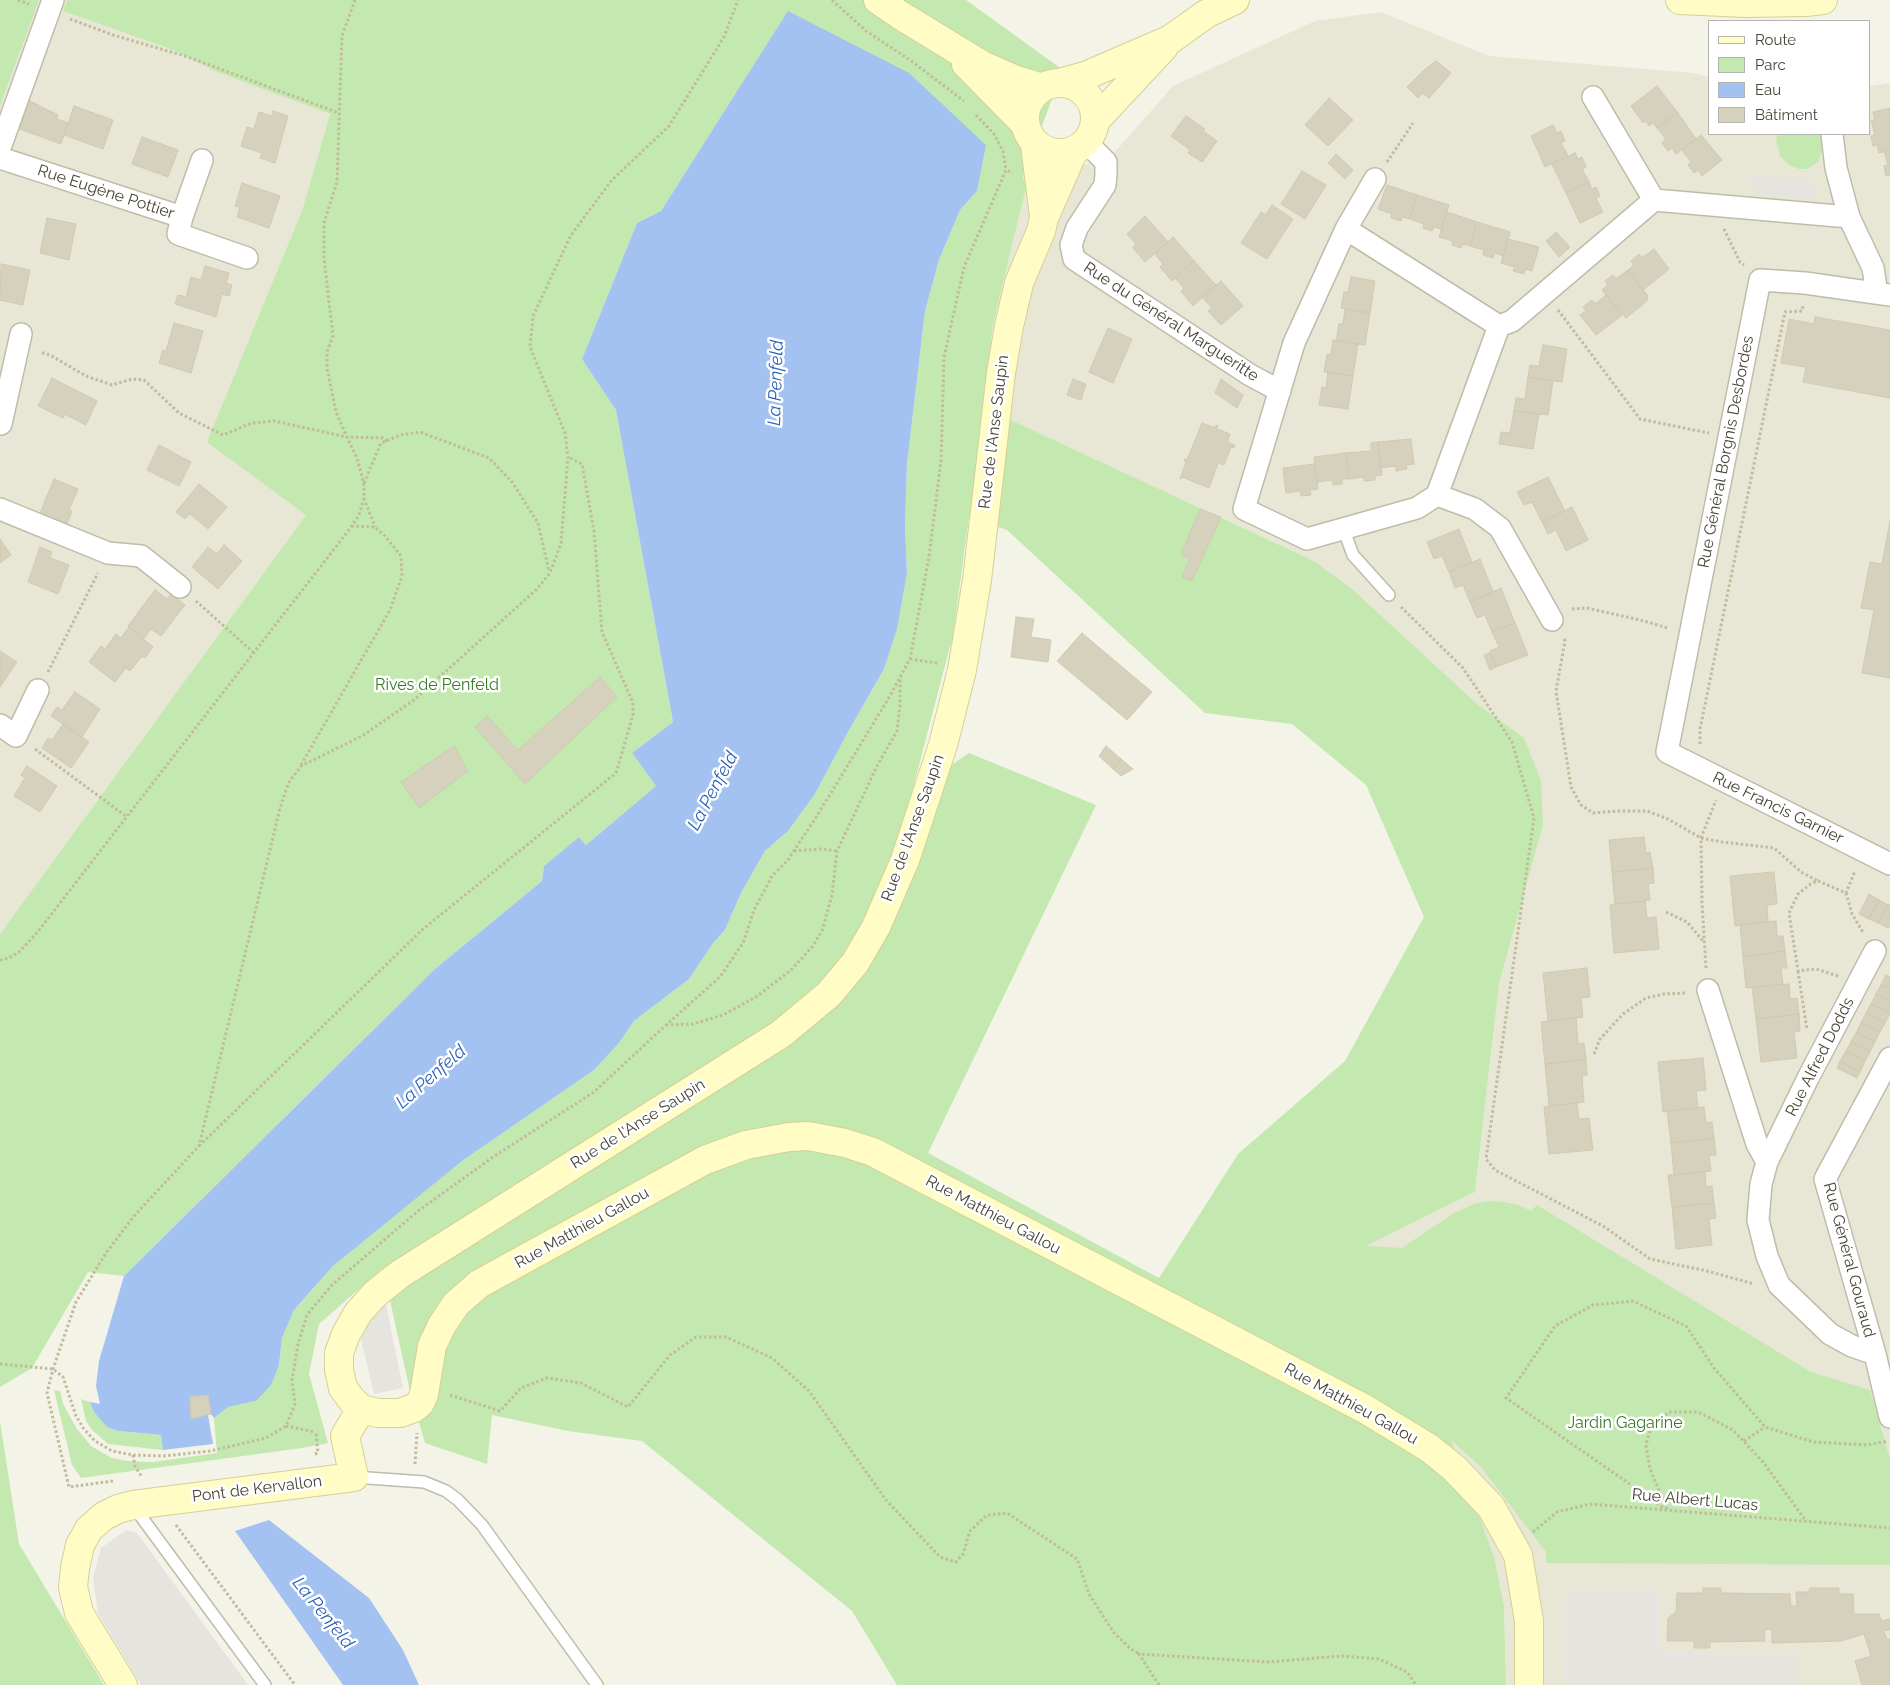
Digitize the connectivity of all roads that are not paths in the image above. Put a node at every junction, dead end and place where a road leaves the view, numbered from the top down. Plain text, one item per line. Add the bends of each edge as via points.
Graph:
1 (878, 0) edge
2 (1234, 0) edge
3 (1680, 0) edge
4 (1824, 0) edge
5 (51, 6) edge
6 (1171, 39) junction
7 (950, 46) junction
8 (1051, 85) junction
9 (1593, 97) dead end
10 (1030, 134) junction
11 (1832, 135) edge
12 (1085, 138) junction
13 (0, 148) edge
14 (0, 158) edge
15 (202, 160) dead end
16 (1375, 179) road end
17 (1654, 200) junction
18 (182, 217) junction
19 (1849, 217) junction
20 (1044, 218) junction
21 (1346, 229) junction
22 (247, 258) dead end
23 (1884, 294) edge
24 (1499, 326) junction
25 (20, 339) road end
26 (1280, 391) junction
27 (0, 426) edge
28 (1437, 495) junction
29 (0, 509) edge
30 (1343, 528) junction
31 (180, 587) road end
32 (1389, 595) road end
33 (1552, 620) road end
34 (38, 690) road end
35 (8, 730) edge
36 (1667, 752) joint
37 (1890, 864) edge
38 (1875, 952) road end
39 (1708, 990) road end
40 (1890, 1058) edge
41 (1767, 1162) junction
42 (1875, 1354) junction
43 (361, 1409) junction
44 (1890, 1417) edge
45 (354, 1476) junction
46 (148, 1494) junction
47 (124, 1685) edge
48 (265, 1685) edge
49 (597, 1685) edge
50 (1529, 1685) edge

1 - 7 street
2 - 6 street, Rue de l'Anse Saupin via 1206,14
3 - 4 street via 1745,3
5 - 13 street
6 - 8 street, Rue de l'Anse Saupin via 1094,72
6 - 12 street, Rue de l'Anse Saupin
7 - 8 street via 1016,80
7 - 10 street
8 - 10 street via 1037,90 1030,99 1025,111
8 - 12 street via 1071,85 1082,90 1089,99 1094,109
9 - 17 street
10 - 12 street via 1044,151 1065,154
10 - 20 street, Rue de l'Anse Saupin via 1042,186
11 - 19 street via 1836,168
12 - 20 street, Rue de l'Anse Saupin
12 - 26 street, Rue du Général Margueritte via 1106,162 1105,185 1077,228 1071,245 1074,259 1250,375
14 - 18 street, Rue Eugène Pottier
15 - 18 street, Rue Eugène Pottier
16 - 21 street, Rue du Général Margueritte
17 - 19 street
17 - 24 street via 1546,294 1512,321
18 - 22 street via 178,234
19 - 23 street
20 - 43 street, Rue de l'Anse Saupin via 1019,283 1009,326 977,580 959,679 943,745 905,860 876,927 855,963 829,994 781,1034 400,1274 375,1294 358,1313 339,1353 338,1370 343,1388
21 - 24 street
21 - 26 street, Rue du Général Margueritte via 1294,344
23 - 36 street, Rue Général Borgnis Desbordes via 1760,280
24 - 28 street
25 - 27 street
26 - 30 street, Rue du Général Margueritte via 1244,509 1307,539
28 - 30 street, Rue du Général Margueritte via 1417,508
28 - 33 street via 1476,509 1500,528
29 - 31 street via 108,554 141,556
30 - 32 lane via 1353,555
34 - 35 street
36 - 37 street, Rue Francis Garnier
38 - 41 street, Rue Alfred Dodds
39 - 41 street via 1757,1144
40 - 42 street, Rue Général Gouraud via 1824,1180
41 - 42 street, Rue Alfred Dodds via 1761,1184 1758,1220 1767,1256 1779,1285 1830,1334
42 - 44 street, Rue Général Gouraud
43 - 45 street via 345,1436
43 - 50 street, Rue Matthieu Gallou via 400,1413 420,1403 432,1346 442,1325 456,1304 480,1284 705,1160 746,1145 789,1137 808,1136 845,1143 873,1152 1365,1409 1429,1448 1454,1468 1491,1507 1518,1555 1529,1621
45 - 46 street, Pont de Kervallon
45 - 49 lane via 424,1482 446,1491 477,1519
46 - 47 street, Pont de Kervallon via 104,1516 89,1529 80,1545 74,1568 73,1587 79,1613
46 - 48 lane

